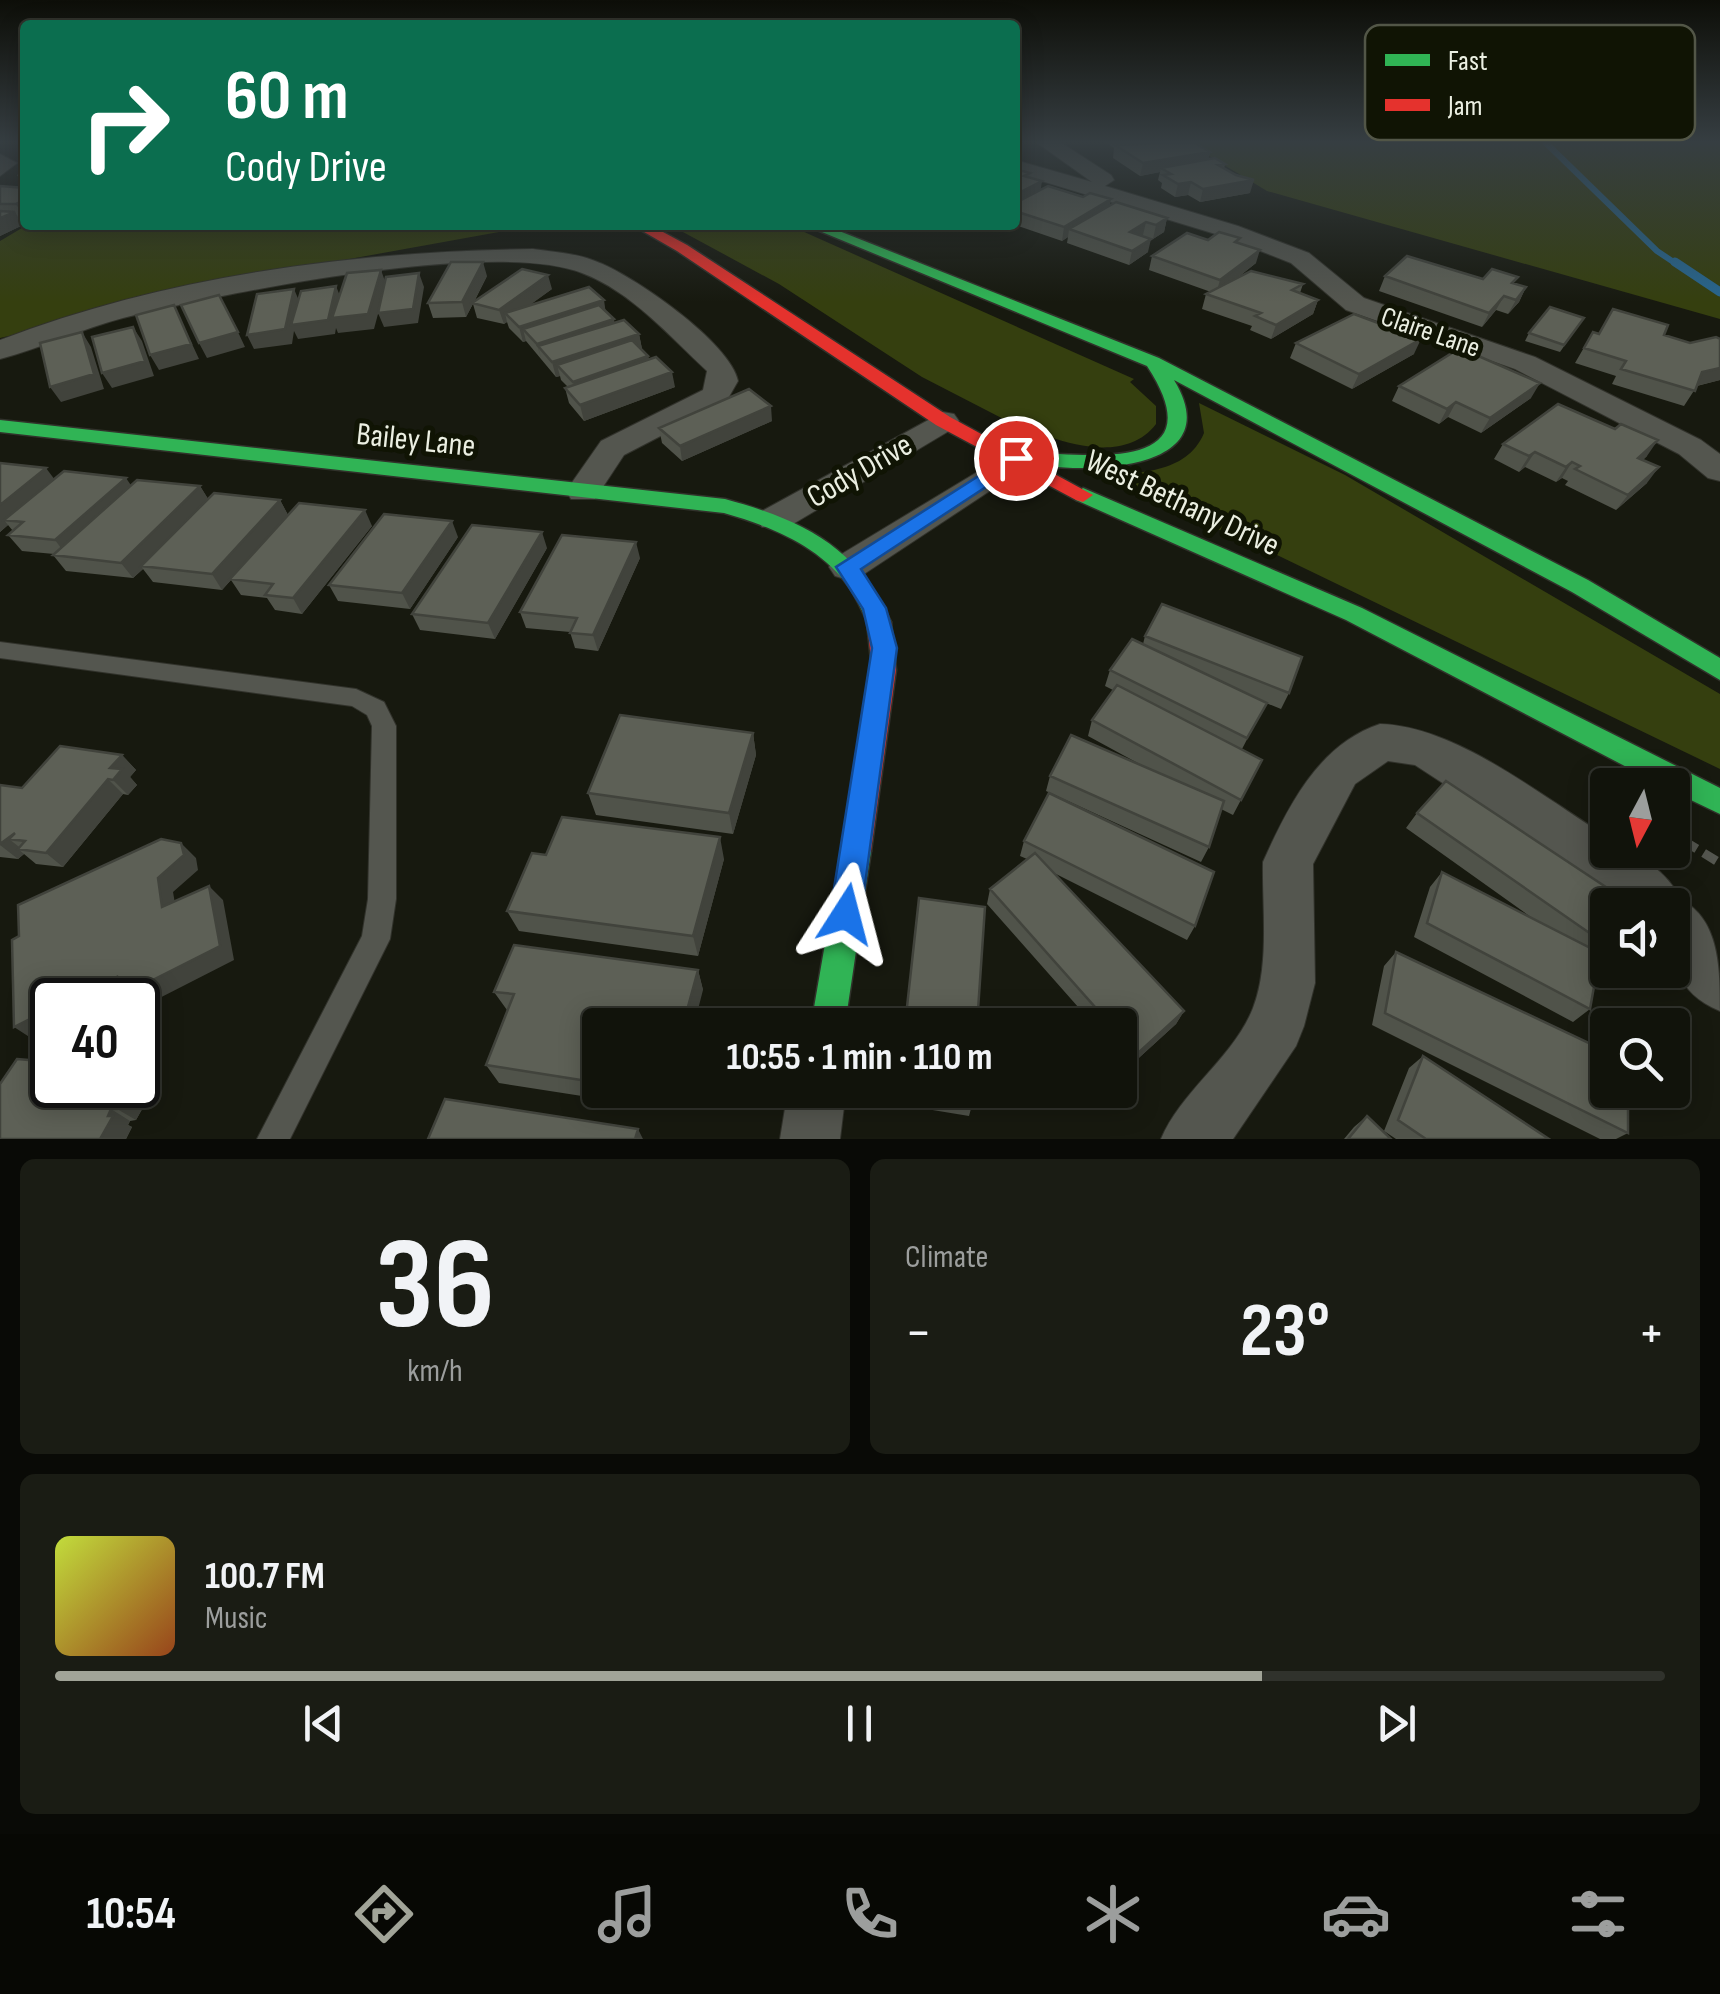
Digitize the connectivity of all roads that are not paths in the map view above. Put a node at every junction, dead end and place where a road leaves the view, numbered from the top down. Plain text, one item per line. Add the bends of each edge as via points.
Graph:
1 (1113, 195) edge
2 (1126, 195) edge
3 (1138, 203) junction
4 (649, 230) edge
5 (824, 230) edge
6 (0, 350) edge
7 (1153, 362) junction
8 (944, 421) junction
9 (0, 426) edge
10 (1016, 458) junction
11 (1720, 471) edge
12 (583, 491) junction
13 (776, 519) junction
14 (848, 567) junction
15 (0, 650) edge
16 (1720, 670) edge
17 (1720, 802) edge
18 (1638, 888) edge
19 (1690, 945) edge
20 (1720, 984) edge
21 (831, 1008) edge
22 (815, 1108) edge
23 (273, 1139) edge
24 (810, 1139) edge
25 (1191, 1139) edge

1 - 3 street, Claire Lane
2 - 3 street, Claire Lane
3 - 11 street, Claire Lane via 1300,258 1355,304 1525,363 1690,447
4 - 8 main road, West Bethany Drive
5 - 7 main road
6 - 12 street via 173,301 413,261 499,254 578,262 611,276 661,315 721,369 724,381 715,396 612,448
7 - 10 main road via 1180,403 1176,434 1167,446 1120,461
7 - 16 main road via 1580,586
8 - 10 main road, West Bethany Drive
8 - 13 street, Cody Drive
9 - 12 main road, Bailey Lane
10 - 14 street
10 - 17 main road, West Bethany Drive via 1106,506 1354,614
12 - 13 main road, Bailey Lane via 725,506
13 - 14 main road, Bailey Lane
14 - 21 main road, Bailey Lane via 874,608 884,648
15 - 23 lane via 356,698 376,709 384,726 376,939
18 - 25 street via 1431,752 1380,742 1357,754 1339,770 1288,862 1288,983 1276,1026
19 - 20 street
22 - 24 street

